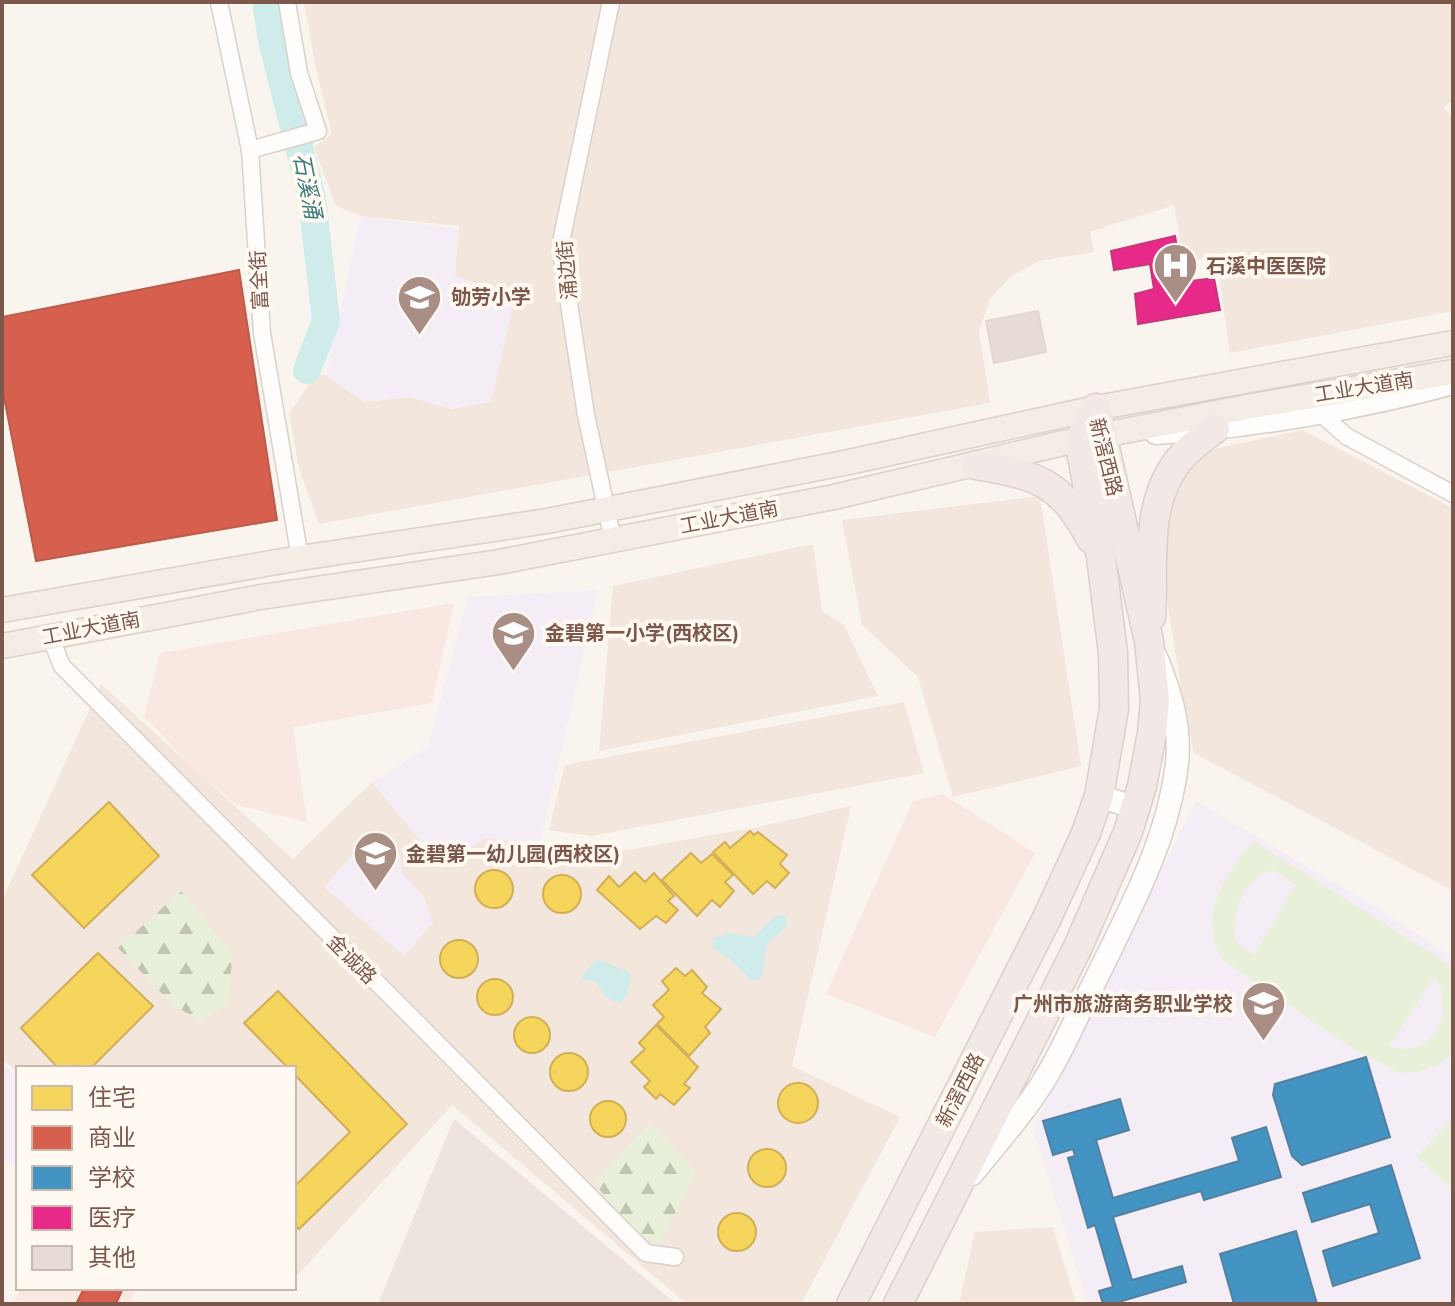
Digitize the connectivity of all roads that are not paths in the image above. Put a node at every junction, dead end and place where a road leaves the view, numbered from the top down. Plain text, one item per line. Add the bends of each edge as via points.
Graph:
1 (219, 2) edge
2 (287, 2) edge
3 (611, 2) edge
4 (250, 150) junction
5 (1453, 343) edge
6 (1453, 372) edge
7 (1453, 383) edge
8 (1096, 408) junction
9 (1318, 411) junction
10 (1215, 429) junction
11 (1091, 438) junction
12 (976, 465) junction
13 (1453, 494) edge
14 (607, 509) junction
15 (613, 540) junction
16 (1101, 557) junction
17 (300, 558) junction
18 (2, 610) edge
19 (50, 636) junction
20 (1149, 641) junction
21 (2, 646) edge
22 (1099, 796) junction
23 (1136, 808) junction
24 (954, 1197) junction
25 (675, 1257) dead end
26 (899, 1303) edge
27 (851, 1304) edge

1 - 4 street, 富全街
2 - 4 street via 299,73 318,131
3 - 14 street, 涌边街 via 562,237 584,400
4 - 17 street, 富全街 via 262,333
5 - 8 main road
6 - 11 main road, 工业大道南
7 - 9 main road
8 - 11 highway, 新滘西路
8 - 14 main road
9 - 10 main road
9 - 13 street via 1346,436
10 - 11 main road
10 - 20 highway via 1178,461 1158,503
11 - 12 main road, 工业大道南
11 - 16 highway, 新滘西路
11 - 20 highway, 新滘西路
12 - 15 main road, 工业大道南
12 - 16 highway via 1023,473 1051,486 1076,513
14 - 15 street, 涌边街
14 - 17 main road
15 - 19 main road, 工业大道南
16 - 22 highway, 新滘西路 via 1114,709
17 - 18 main road
19 - 21 main road, 工业大道南
19 - 25 street, 金诚路 via 62,666 646,1253
20 - 23 highway, 新滘西路 via 1155,700
20 - 24 main road via 1171,692 1177,724 1177,762 1164,825 1135,899 1047,1076
22 - 23 main road
22 - 27 highway, 新滘西路 via 1046,920
23 - 24 highway, 新滘西路 via 1077,949
24 - 26 highway, 新滘西路

